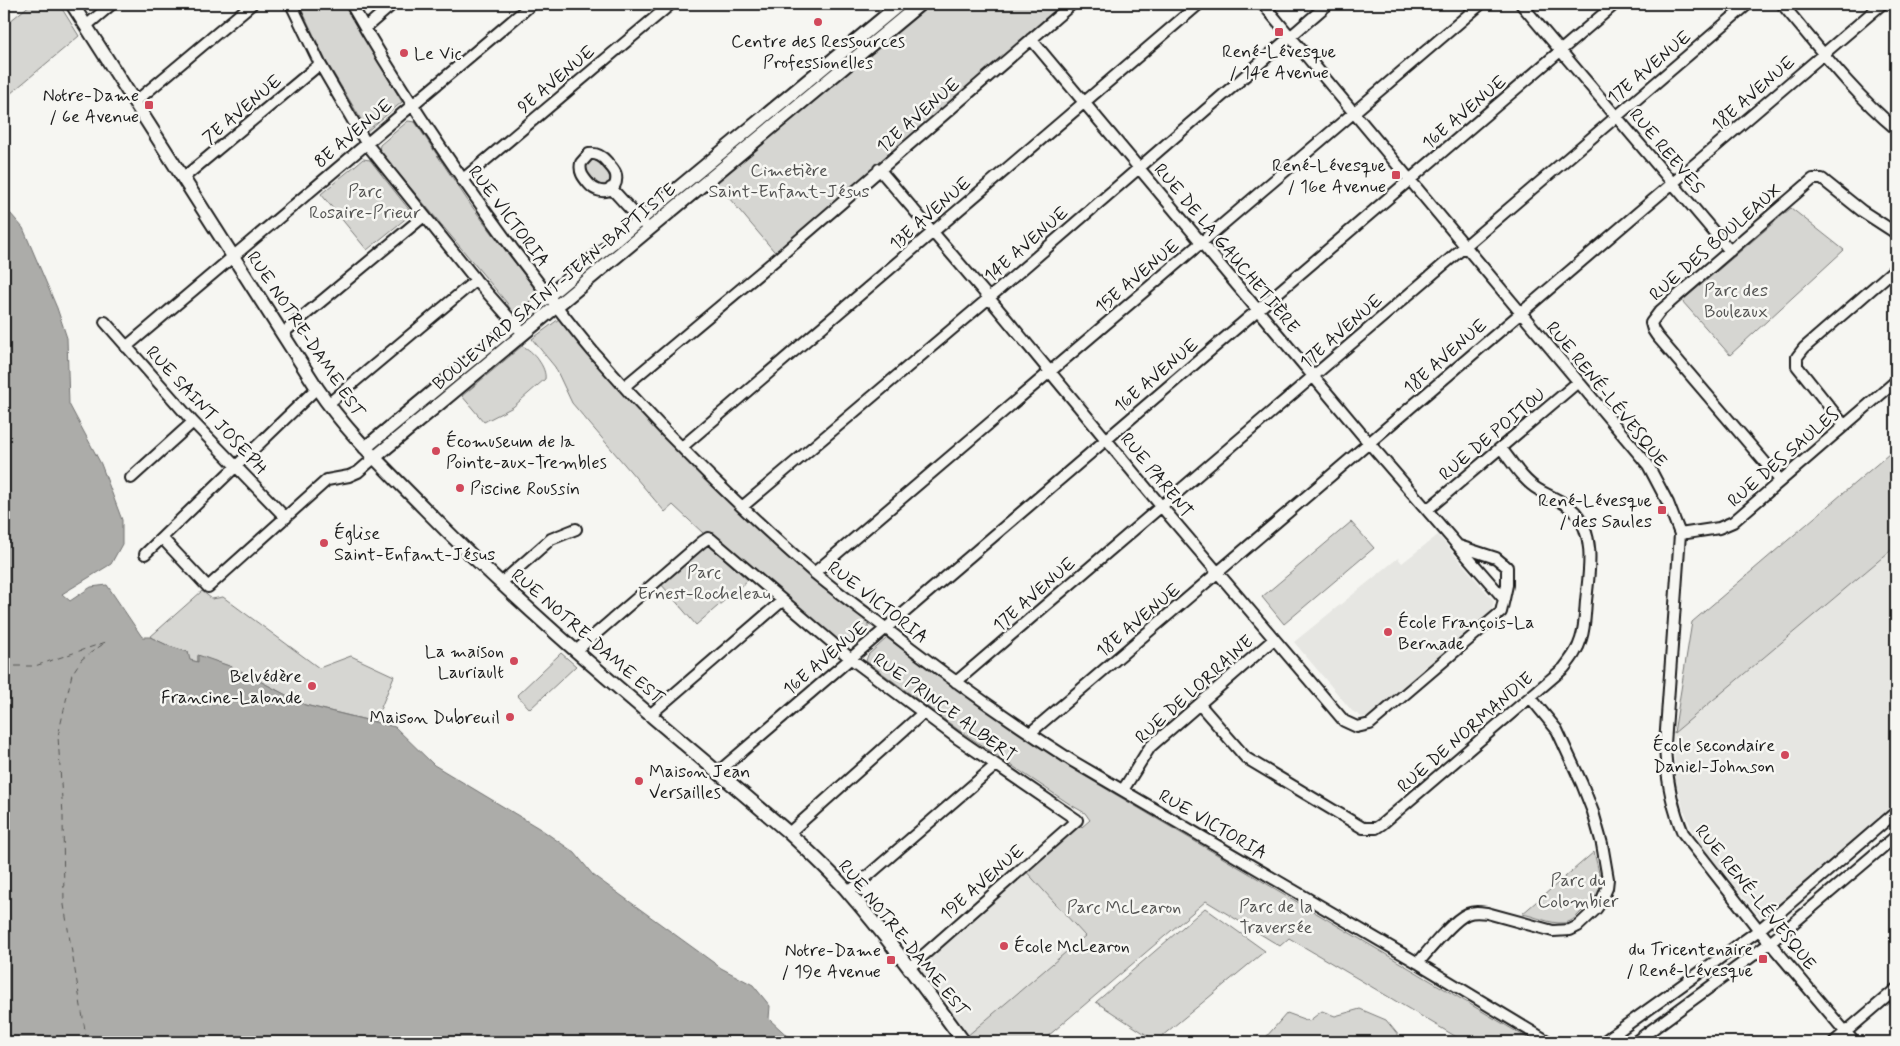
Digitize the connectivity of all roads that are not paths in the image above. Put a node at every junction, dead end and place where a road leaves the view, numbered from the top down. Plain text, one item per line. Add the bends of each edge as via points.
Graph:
1 (72, 4) edge
2 (112, 4) edge
3 (252, 4) edge
4 (291, 4) edge
5 (351, 4) edge
6 (393, 4) edge
7 (532, 4) edge
8 (671, 4) edge
9 (900, 4) edge
10 (920, 4) edge
11 (1072, 4) edge
12 (1199, 4) edge
13 (1263, 4) edge
14 (1328, 4) edge
15 (1481, 4) edge
16 (1521, 4) edge
17 (1615, 4) edge
18 (1748, 4) edge
19 (1782, 4) edge
20 (1882, 4) edge
21 (86, 26) junction
22 (365, 28) junction
23 (1290, 37) junction
24 (1031, 38) junction
25 (1561, 50) junction
26 (1824, 54) junction
27 (320, 64) junction
28 (135, 102) junction
29 (1083, 102) junction
30 (411, 106) junction
31 (1354, 113) junction
32 (1616, 116) junction
33 (1895, 124) edge
34 (366, 143) junction
35 (1138, 168) junction
36 (879, 169) junction
37 (183, 178) junction
38 (462, 180) junction
39 (1409, 180) junction
40 (1673, 183) junction
41 (681, 186) junction
42 (611, 188) dead end
43 (688, 197) junction
44 (424, 216) junction
45 (640, 220) junction
46 (649, 230) junction
47 (933, 232) junction
48 (1896, 233) edge
49 (1201, 243) junction
50 (1465, 246) junction
51 (1730, 251) junction
52 (233, 256) junction
53 (1896, 268) edge
54 (476, 280) junction
55 (549, 296) junction
56 (988, 298) junction
57 (556, 307) junction
58 (1258, 309) junction
59 (1521, 312) junction
60 (105, 322) dead end
61 (515, 324) junction
62 (282, 334) junction
63 (524, 334) junction
64 (126, 346) junction
65 (1050, 372) junction
66 (1313, 376) junction
67 (450, 377) junction
68 (1896, 381) edge
69 (1578, 382) junction
70 (624, 386) junction
71 (317, 388) junction
72 (459, 388) junction
73 (328, 404) junction
74 (193, 422) junction
75 (1844, 425) junction
76 (1106, 439) junction
77 (1369, 443) junction
78 (682, 447) junction
79 (1501, 448) junction
80 (370, 453) junction
81 (236, 466) junction
82 (131, 478) dead end
83 (1780, 480) junction
84 (1161, 506) junction
85 (742, 507) junction
86 (1427, 510) junction
87 (286, 518) junction
88 (576, 529) dead end
89 (1680, 534) junction
90 (162, 538) junction
91 (1459, 546) junction
92 (145, 554) dead end
93 (814, 573) junction
94 (1218, 573) junction
95 (501, 583) junction
96 (1504, 599) junction
97 (782, 601) junction
98 (885, 628) junction
99 (1274, 639) junction
100 (576, 650) junction
101 (850, 658) junction
102 (956, 682) junction
103 (1530, 697) junction
104 (1200, 705) junction
105 (923, 713) junction
106 (650, 714) junction
107 (1030, 733) junction
108 (996, 765) junction
109 (718, 772) junction
110 (1123, 790) junction
111 (1896, 812) edge
112 (1077, 820) joint
113 (789, 833) junction
114 (1896, 836) edge
115 (1859, 845) junction
116 (1870, 859) junction
117 (849, 892) junction
118 (1760, 930) junction
119 (1770, 943) junction
120 (1418, 962) junction
121 (909, 968) junction
122 (1896, 989) edge
123 (1846, 1032) junction
124 (964, 1042) edge
125 (1549, 1042) edge
126 (1603, 1042) edge
127 (1635, 1042) edge
128 (1834, 1042) edge
129 (1854, 1042) edge

1 - 21 main road, RUE NOTRE-DAME EST
2 - 21 street
3 - 28 street
4 - 27 street
5 - 22 street, RUE VICTORIA
6 - 22 street
7 - 30 street, 8E AVENUE
8 - 38 street, 9E AVENUE
9 - 41 main road, BOULEVARD SAINT-JEAN-BAPTISTE
10 - 43 main road, BOULEVARD SAINT-JEAN-BAPTISTE
11 - 24 street, 12E AVENUE
12 - 29 street, 13E AVENUE
13 - 23 street, RUE RENÉ-LÉVESQUE
14 - 23 street, 14E AVENUE
15 - 31 street, 15E AVENUE
16 - 25 street, RUE REEVES
17 - 25 street, 16E AVENUE
18 - 32 street, 17E AVENUE
19 - 26 street
20 - 26 street, 18E AVENUE
21 - 28 main road, RUE NOTRE-DAME EST
22 - 30 street, RUE VICTORIA
23 - 31 street, RUE RENÉ-LÉVESQUE
23 - 35 street, 14E AVENUE
24 - 29 street, RUE DE LA GAUCHETIÈRE
24 - 36 street, 12E AVENUE
25 - 32 street, RUE REEVES
25 - 39 street, 16E AVENUE
26 - 33 street via 1868,103
26 - 40 street, 18E AVENUE
27 - 34 street
27 - 37 street, 7E AVENUE
28 - 37 main road, RUE NOTRE-DAME EST
29 - 35 street, RUE DE LA GAUCHETIÈRE
29 - 47 street, 13E AVENUE
30 - 34 street, 8E AVENUE
30 - 38 street, RUE VICTORIA
31 - 39 street, RUE RENÉ-LÉVESQUE
31 - 49 street, 15E AVENUE
32 - 40 street, RUE REEVES
32 - 50 street, 17E AVENUE
34 - 44 street
34 - 52 street, 8E AVENUE
35 - 49 street, RUE DE LA GAUCHETIÈRE
35 - 56 street, 14E AVENUE
36 - 47 street, RUE PARENT
36 - 70 street, 12E AVENUE
37 - 52 main road, RUE NOTRE-DAME EST
38 - 55 street, RUE VICTORIA
39 - 50 street, RUE RENÉ-LÉVESQUE
39 - 58 street, 16E AVENUE
40 - 51 street, RUE REEVES
40 - 59 street, 18E AVENUE
41 - 43 main road
41 - 45 main road, BOULEVARD SAINT-JEAN-BAPTISTE
42 - 45 street
43 - 46 main road, BOULEVARD SAINT-JEAN-BAPTISTE
44 - 54 street
44 - 62 street
45 - 46 street
45 - 55 main road, BOULEVARD SAINT-JEAN-BAPTISTE
46 - 57 main road, BOULEVARD SAINT-JEAN-BAPTISTE
47 - 56 street, RUE PARENT
47 - 78 street, 13E AVENUE
48 - 51 street, RUE DES BOULEAUX via 1818,178 1808,182
49 - 58 street, RUE DE LA GAUCHETIÈRE
49 - 65 street, 15E AVENUE
50 - 59 street, RUE RENÉ-LÉVESQUE
50 - 66 street, 17E AVENUE
51 - 83 street, RUE DES BOULEAUX via 1660,311 1651,323 1652,330
52 - 62 main road, RUE NOTRE-DAME EST
52 - 64 street, 8E AVENUE
53 - 75 street via 1796,358 1797,366
54 - 61 street
54 - 73 street
55 - 57 street, RUE VICTORIA
55 - 61 main road, BOULEVARD SAINT-JEAN-BAPTISTE
56 - 65 street, RUE PARENT
56 - 85 street, 14E AVENUE
57 - 63 main road, BOULEVARD SAINT-JEAN-BAPTISTE
57 - 70 street, RUE VICTORIA
58 - 66 street, RUE DE LA GAUCHETIÈRE
58 - 76 street, 16E AVENUE
59 - 69 street, RUE RENÉ-LÉVESQUE
59 - 77 street, 18E AVENUE
60 - 64 street, RUE SAINT JOSEPH
61 - 63 street
61 - 67 main road, BOULEVARD SAINT-JEAN-BAPTISTE
62 - 71 main road, RUE NOTRE-DAME EST
63 - 72 main road, BOULEVARD SAINT-JEAN-BAPTISTE
64 - 74 street, RUE SAINT JOSEPH
65 - 76 street, RUE PARENT
65 - 93 street, 15E AVENUE
66 - 77 street, RUE DE LA GAUCHETIÈRE
66 - 84 street, 17E AVENUE
67 - 72 main road
67 - 80 main road, BOULEVARD SAINT-JEAN-BAPTISTE
68 - 75 street, RUE DES SAULES
69 - 79 street, RUE DE POITOU
69 - 89 street, RUE RENÉ-LÉVESQUE via 1648,465 1668,502
70 - 78 street, RUE VICTORIA
71 - 73 main road, RUE NOTRE-DAME EST
71 - 81 street
72 - 80 main road, BOULEVARD SAINT-JEAN-BAPTISTE
73 - 80 main road, RUE NOTRE-DAME EST
74 - 81 street, RUE SAINT JOSEPH
74 - 82 street
75 - 83 street, RUE DES SAULES
76 - 84 street, RUE PARENT
76 - 98 street, 16E AVENUE
77 - 86 street, RUE DE LA GAUCHETIÈRE
77 - 94 street, 18E AVENUE
78 - 85 street, RUE VICTORIA
79 - 86 street, RUE DE POITOU
79 - 103 street, RUE DE NORMANDIE via 1527,480 1576,514 1589,544 1581,638 1564,668
80 - 87 street, BOULEVARD SAINT-JEAN-BAPTISTE via 358,472 327,480
80 - 95 main road, RUE NOTRE-DAME EST
81 - 87 street, RUE SAINT JOSEPH
81 - 90 street
83 - 89 street, RUE DES SAULES via 1733,522 1719,528
84 - 94 street, RUE PARENT
84 - 102 street, 17E AVENUE
85 - 93 street, RUE VICTORIA
86 - 91 street, RUE DE LA GAUCHETIÈRE
87 - 90 street, BOULEVARD SAINT-JEAN-BAPTISTE via 208,587
88 - 95 street via 551,539
89 - 118 street, RUE RENÉ-LÉVESQUE via 1665,744 1669,786 1683,833
90 - 92 street
91 - 96 street, RUE DE LA GAUCHETIÈRE
91 - 96 street via 1496,558 1507,567
93 - 98 street, RUE VICTORIA
94 - 99 street, RUE PARENT
94 - 107 street, 18E AVENUE
95 - 100 main road, RUE NOTRE-DAME EST
96 - 99 street, RUE PARENT via 1501,612 1489,623 1377,719 1357,727 1336,714
97 - 100 street, RUE PRINCE ALBERT via 708,538
97 - 101 street, RUE PRINCE ALBERT
97 - 106 street
98 - 101 street, 16E AVENUE
98 - 102 street, RUE VICTORIA
99 - 104 street, RUE DE LORRAINE
100 - 106 main road, RUE NOTRE-DAME EST
101 - 105 street, RUE PRINCE ALBERT
101 - 109 street, 16E AVENUE
102 - 107 street, RUE VICTORIA
103 - 104 street, RUE DE NORMANDIE via 1382,824 1368,829 1246,758
103 - 120 street via 1561,737 1593,812 1608,879 1605,896 1591,915 1570,930 1553,931 1476,911 1466,914
104 - 110 street, RUE DE LORRAINE via 1150,747
105 - 108 street, RUE PRINCE ALBERT
105 - 113 street
106 - 109 main road, RUE NOTRE-DAME EST
107 - 110 street, RUE VICTORIA
108 - 112 street, RUE PRINCE ALBERT
108 - 117 street
109 - 113 main road, RUE NOTRE-DAME EST
110 - 120 street, RUE VICTORIA
111 - 115 street
112 - 121 street, 19E AVENUE
113 - 117 main road, RUE NOTRE-DAME EST
114 - 116 street
115 - 116 street
115 - 118 street
116 - 119 street
117 - 121 main road, RUE NOTRE-DAME EST
118 - 119 street, RUE RENÉ-LÉVESQUE
118 - 126 street
119 - 123 street, RUE RENÉ-LÉVESQUE
119 - 127 street
120 - 125 street, RUE VICTORIA
121 - 124 main road, RUE NOTRE-DAME EST
122 - 123 street
123 - 128 street
123 - 129 street, RUE RENÉ-LÉVESQUE

